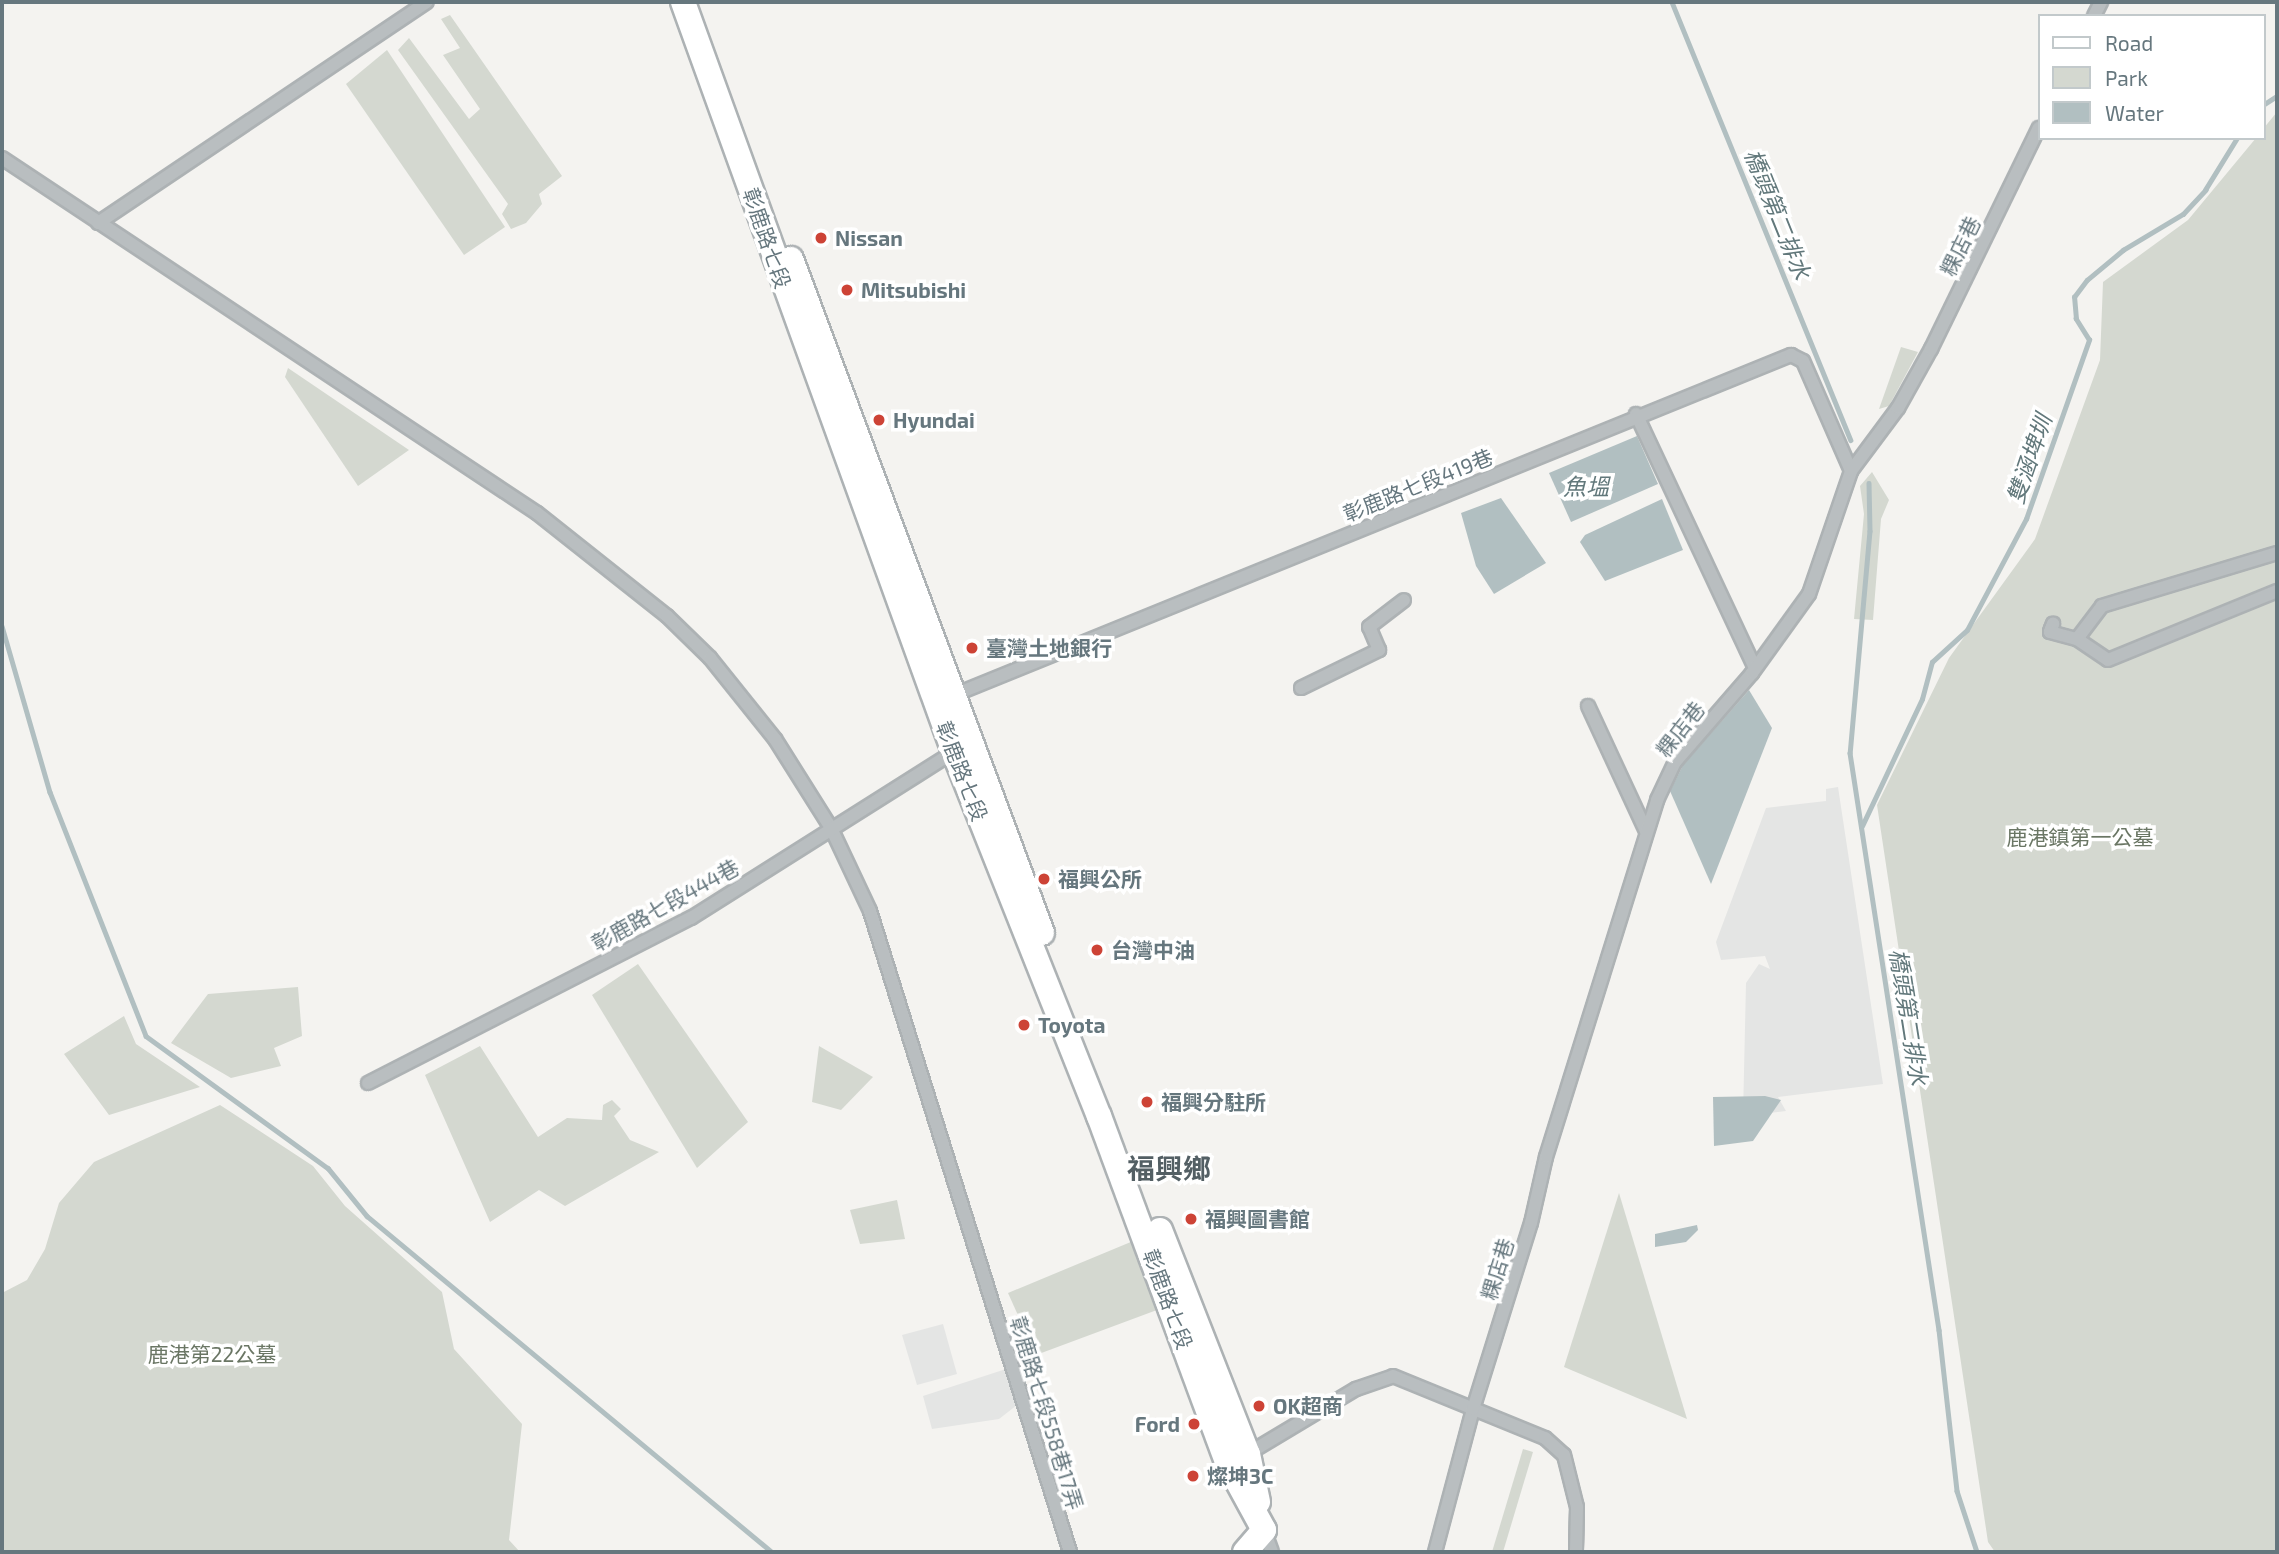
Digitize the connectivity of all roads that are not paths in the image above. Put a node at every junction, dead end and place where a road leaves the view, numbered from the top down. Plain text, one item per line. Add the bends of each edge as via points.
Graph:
1 (427, 2) edge
2 (683, 2) edge
3 (699, 2) edge
4 (2038, 130) edge
5 (2, 158) edge
6 (98, 223) junction
7 (1636, 414) junction
8 (1851, 471) junction
9 (2277, 553) edge
10 (2277, 591) edge
11 (1404, 600) dead end
12 (2050, 632) dead end
13 (2077, 639) junction
14 (1755, 668) junction
15 (1301, 688) dead end
16 (944, 699) junction
17 (1588, 706) dead end
18 (962, 747) junction
19 (831, 828) junction
20 (1646, 831) junction
21 (368, 1083) dead end
22 (1473, 1409) junction
23 (1238, 1459) junction
24 (1268, 1541) edge
25 (1070, 1552) edge
26 (1245, 1552) edge
27 (1435, 1552) edge
28 (1576, 1552) edge

1 - 6 street
2 - 16 main road, 彰鹿路七段
3 - 16 main road, 彰鹿路七段
4 - 8 street, 粿店巷 via 1931,349 1898,408
5 - 6 street, 彰鹿路七段558巷17弄
6 - 19 street, 彰鹿路七段558巷17弄 via 537,513 603,564 710,658 775,740
7 - 8 street, 彰鹿路七段419巷 via 1791,355 1803,362
7 - 14 street
7 - 16 street, 彰鹿路七段419巷
8 - 14 street, 粿店巷 via 1809,594
9 - 13 street via 2102,606
10 - 13 street via 2108,660
11 - 15 street via 1369,627 1379,650
12 - 13 street
14 - 20 street, 粿店巷 via 1675,762
16 - 18 main road, 彰鹿路七段
17 - 20 street
18 - 19 street, 彰鹿路七段444巷
18 - 23 main road, 彰鹿路七段
19 - 21 street, 彰鹿路七段444巷 via 691,918
19 - 25 street, 彰鹿路七段558巷17弄 via 876,929
20 - 22 street, 粿店巷
22 - 23 street via 1393,1376 1373,1382
22 - 27 street, 粿店巷
22 - 28 street via 1545,1438 1564,1455 1577,1507
23 - 24 main road, 彰鹿路七段
24 - 26 main road

